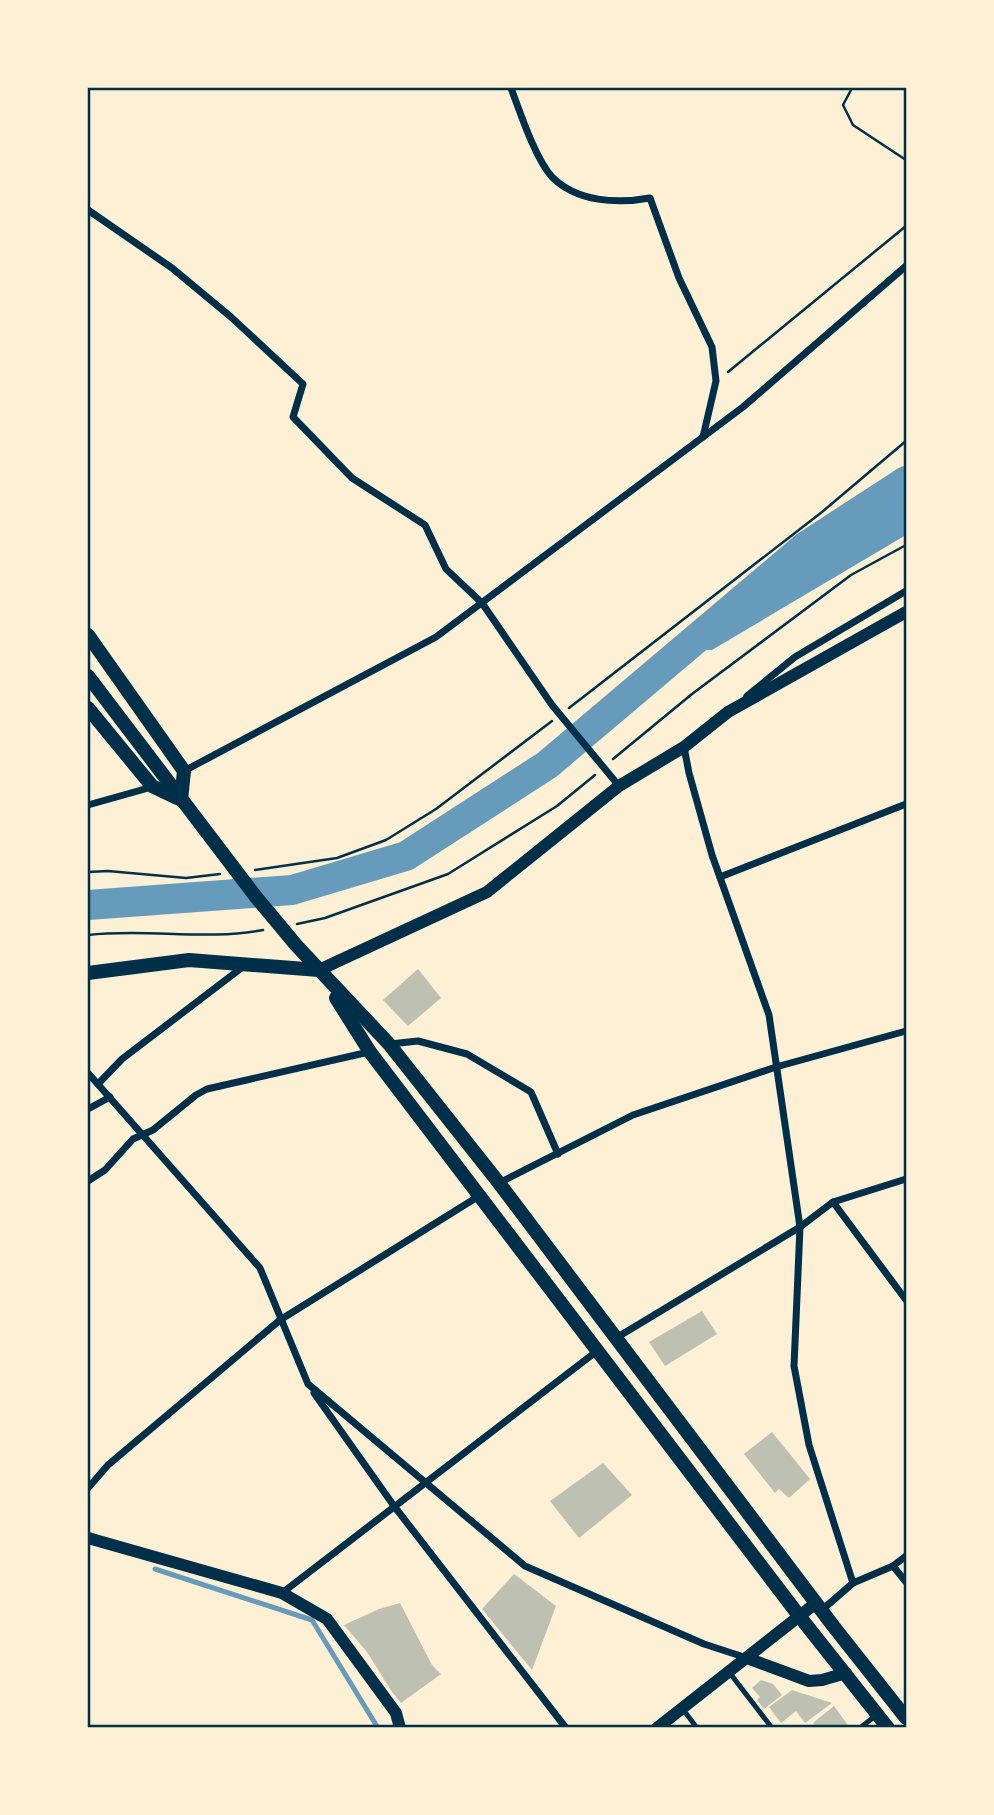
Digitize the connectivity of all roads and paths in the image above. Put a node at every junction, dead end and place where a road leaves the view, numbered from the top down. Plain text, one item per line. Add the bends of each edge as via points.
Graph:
1 (511, 88) edge
2 (852, 88) edge
3 (906, 160) edge
4 (88, 209) edge
5 (906, 226) edge
6 (906, 266) edge
7 (716, 381) junction
8 (703, 437) junction
9 (906, 441) edge
10 (906, 545) edge
11 (906, 592) edge
12 (482, 603) junction
13 (906, 612) edge
14 (88, 635) edge
15 (88, 676) edge
16 (570, 707) dead end
17 (88, 708) edge
18 (728, 712) junction
19 (559, 716) dead end
20 (684, 747) junction
21 (609, 763) dead end
22 (184, 771) junction
23 (599, 771) dead end
24 (152, 786) junction
25 (619, 786) junction
26 (181, 800) junction
27 (906, 804) edge
28 (88, 805) edge
29 (255, 870) dead end
30 (88, 872) edge
31 (227, 873) dead end
32 (720, 877) junction
33 (286, 926) dead end
34 (274, 928) dead end
35 (88, 935) edge
36 (246, 964) junction
37 (318, 970) junction
38 (88, 973) edge
39 (906, 1031) edge
40 (389, 1044) junction
41 (370, 1052) junction
42 (776, 1067) junction
43 (88, 1073) edge
44 (98, 1084) junction
45 (110, 1097) junction
46 (88, 1110) edge
47 (143, 1134) junction
48 (558, 1154) junction
49 (906, 1179) edge
50 (88, 1181) edge
51 (499, 1183) junction
52 (479, 1196) junction
53 (833, 1202) junction
54 (800, 1227) junction
55 (906, 1300) edge
56 (280, 1320) junction
57 (616, 1338) junction
58 (597, 1351) junction
59 (308, 1384) junction
60 (424, 1483) junction
61 (88, 1488) edge
62 (394, 1506) junction
63 (88, 1538) edge
64 (906, 1556) edge
65 (893, 1566) junction
66 (906, 1582) edge
67 (853, 1583) junction
68 (282, 1593) junction
69 (818, 1607) junction
70 (800, 1617) junction
71 (747, 1658) junction
72 (729, 1672) junction
73 (846, 1674) junction
74 (682, 1708) junction
75 (878, 1714) junction
76 (906, 1718) edge
77 (400, 1727) edge
78 (566, 1727) edge
79 (657, 1727) edge
80 (697, 1727) edge
81 (772, 1727) edge
82 (860, 1727) edge
83 (888, 1727) edge

1 - 7 street via 529,136 552,176 579,196 628,202 650,198 678,278 712,347
2 - 3 path via 843,105 853,125
4 - 12 street via 172,268 303,384 293,417 352,478 425,526 446,569
5 - 7 path
6 - 8 street
7 - 8 street
8 - 12 street
9 - 16 path via 822,512
10 - 21 path via 851,575 692,694
11 - 18 street via 795,657
12 - 22 street via 436,637
12 - 25 street via 552,705
13 - 18 street
14 - 22 main road
15 - 26 main road
17 - 24 main road
18 - 20 street
19 - 29 path via 436,809 386,840 337,858
20 - 25 street
20 - 32 street
22 - 26 main road
23 - 33 path via 557,806 448,874 325,918
24 - 26 main road
24 - 28 street
25 - 37 street via 487,892
26 - 37 main road
27 - 32 street
30 - 31 path via 186,877
32 - 42 street via 769,1015
34 - 35 path via 235,936
36 - 37 main road
36 - 38 main road via 189,960
36 - 44 street via 122,1059
37 - 40 main road
37 - 41 main road
39 - 42 street
40 - 48 street via 418,1041 467,1054 531,1092
40 - 51 main road
41 - 47 street via 207,1089
41 - 52 main road
42 - 48 street via 634,1115
42 - 54 street
43 - 44 street
44 - 45 street
45 - 46 street
45 - 47 street
47 - 50 street
47 - 56 street via 260,1268
48 - 51 street
49 - 53 street
51 - 57 main road
52 - 56 street
52 - 58 main road
53 - 54 street
53 - 55 street
54 - 57 street
54 - 67 street via 794,1366 809,1445
56 - 59 street
56 - 61 street via 108,1465
57 - 69 main road
58 - 60 street
58 - 70 main road
59 - 60 street
59 - 62 street
60 - 62 street
60 - 71 street via 525,1566
62 - 68 street
62 - 78 street
63 - 68 street
64 - 65 street
65 - 66 street
65 - 67 street
67 - 69 street
68 - 77 street via 327,1619 396,1713
69 - 70 street
69 - 76 main road
70 - 71 street
70 - 73 main road
71 - 72 street
71 - 73 street via 810,1681
72 - 74 street
72 - 81 lane
73 - 75 main road
74 - 79 street
74 - 80 lane
75 - 82 lane
75 - 83 main road

